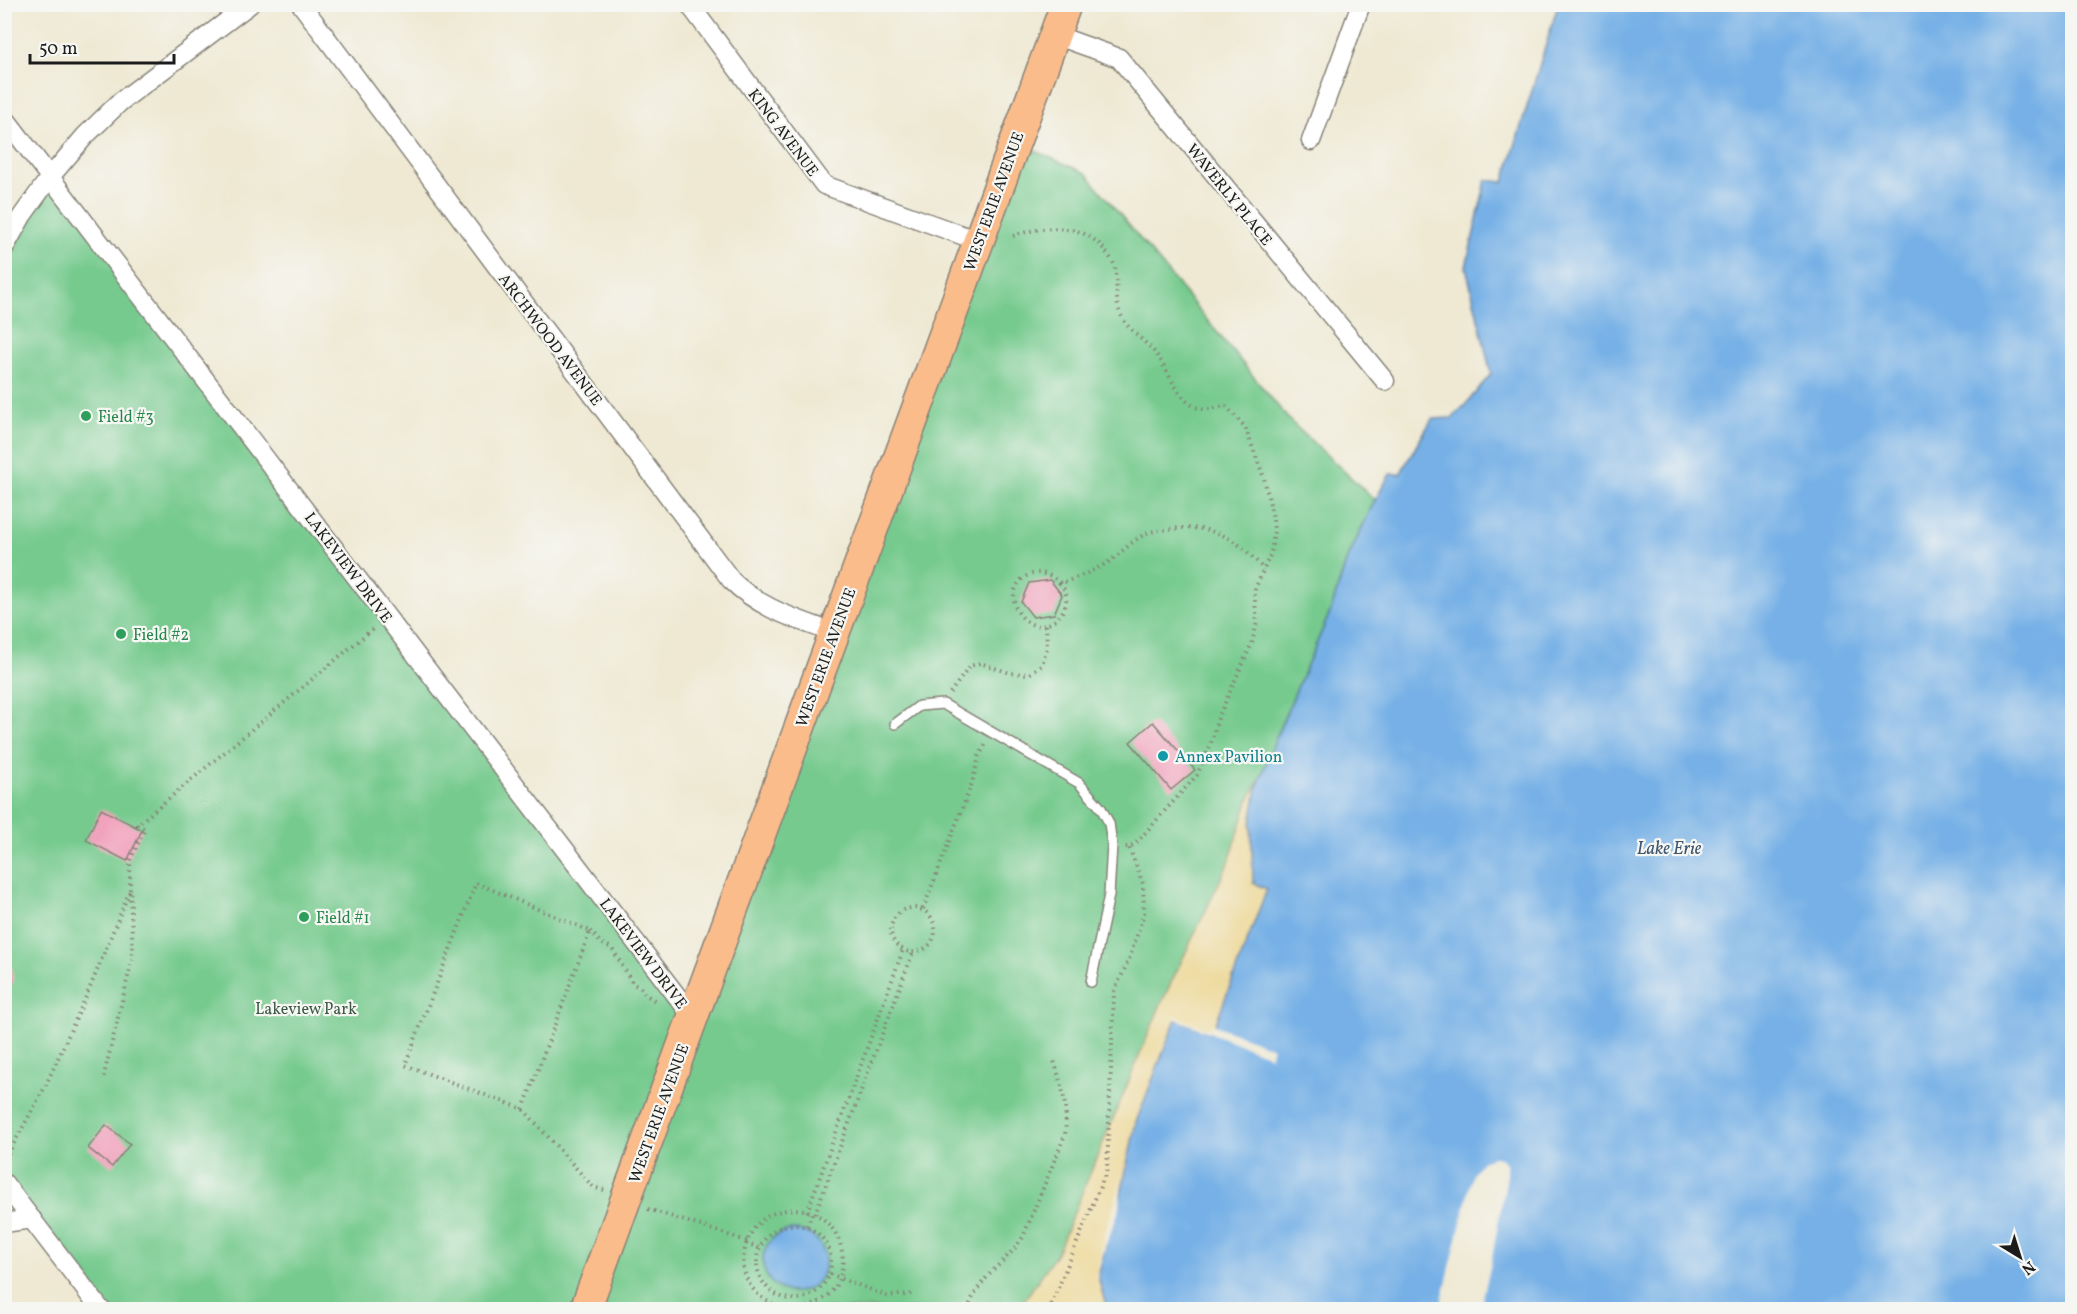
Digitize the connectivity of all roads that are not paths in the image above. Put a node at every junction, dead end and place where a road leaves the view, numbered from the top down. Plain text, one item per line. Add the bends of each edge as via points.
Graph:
1 (250, 4) edge
2 (301, 4) edge
3 (689, 4) edge
4 (1066, 4) edge
5 (1361, 4) edge
6 (1055, 35) junction
7 (4, 117) edge
8 (1311, 141) dead end
9 (50, 177) junction
10 (978, 242) junction
11 (4, 248) edge
12 (1385, 381) dead end
13 (834, 633) junction
14 (895, 724) dead end
15 (1091, 982) dead end
16 (693, 1017) junction
17 (4, 1183) edge
18 (32, 1219) junction
19 (4, 1223) edge
20 (101, 1310) edge
21 (585, 1310) edge

1 - 9 street via 120,102
2 - 13 street, ARCHWOOD AVENUE via 731,580 760,604
3 - 10 street, KING AVENUE via 824,184
4 - 6 main road, WEST ERIE AVENUE
5 - 8 street
6 - 10 main road, WEST ERIE AVENUE
6 - 12 street, WAVERLY PLACE via 1119,58
7 - 9 street, LAKEVIEW DRIVE
9 - 11 street
9 - 16 street, LAKEVIEW DRIVE
10 - 13 main road, WEST ERIE AVENUE
13 - 16 main road, WEST ERIE AVENUE
14 - 15 lane via 919,706 943,704 1079,783 1101,808 1109,823 1112,845 1109,895
16 - 21 main road, WEST ERIE AVENUE
17 - 18 street
18 - 19 street
18 - 20 street

